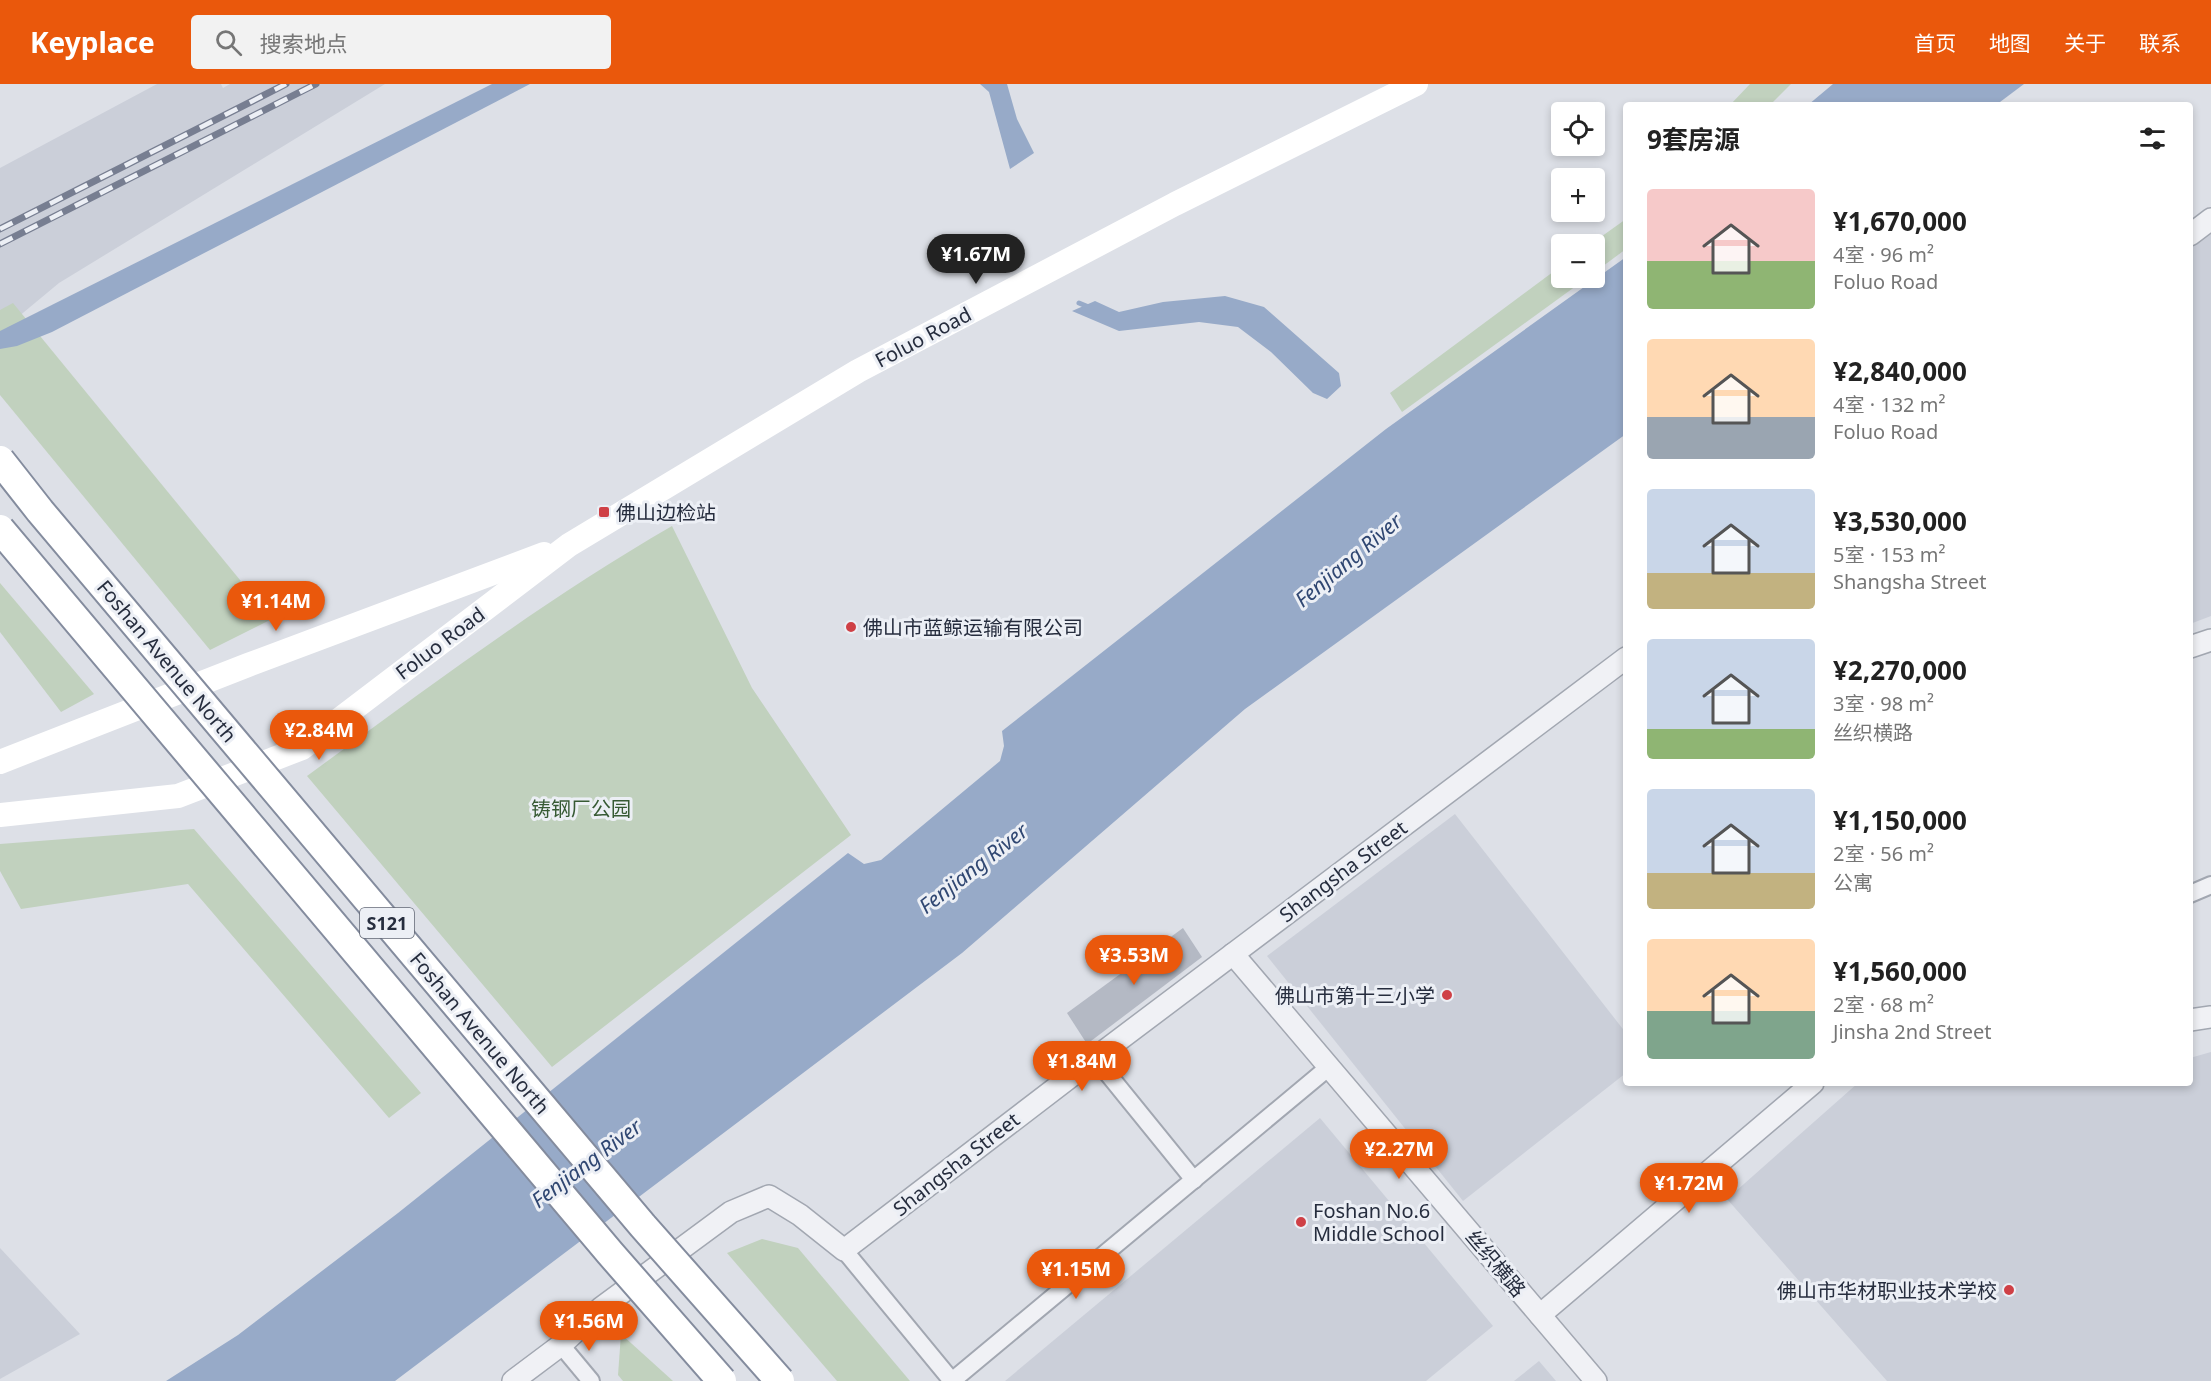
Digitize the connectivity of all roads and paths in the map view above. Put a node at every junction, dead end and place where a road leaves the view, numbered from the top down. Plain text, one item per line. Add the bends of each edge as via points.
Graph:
1 (1416, 84) edge
2 (2211, 219) edge
3 (2193, 233) edge
4 (0, 460) edge
5 (0, 530) edge
6 (569, 545) junction
7 (2211, 640) edge
8 (2193, 646) edge
9 (1623, 660) edge
10 (0, 762) edge
11 (0, 815) edge
12 (2211, 885) edge
13 (2193, 893) edge
14 (1233, 954) junction
15 (2211, 1017) edge
16 (2193, 1020) edge
17 (1095, 1058) junction
18 (1329, 1067) junction
19 (1809, 1086) edge
20 (1194, 1180) junction
21 (844, 1250) junction
22 (1540, 1315) junction
23 (561, 1345) junction
24 (513, 1381) edge
25 (591, 1381) edge
26 (722, 1381) edge
27 (780, 1381) edge
28 (1596, 1381) edge

1 - 6 main road, Foluo Road via 1175,204 858,371
2 - 3 street
4 - 27 highway, Foshan Avenue North / S121, bridge via 643,1226
5 - 26 highway, S121, bridge
6 - 10 main road, Foluo Road
6 - 11 main road, Foluo Road via 302,748 178,796
7 - 8 street
9 - 14 street, Shangsha Street
12 - 13 street
14 - 17 street, Shangsha Street
14 - 18 street, 丝织横路
15 - 16 street
17 - 20 street
17 - 21 street, Shangsha Street
18 - 20 street
18 - 22 street, 丝织横路
19 - 22 street
20 - 21 street via 952,1381
21 - 23 street via 770,1196 732,1212 601,1308
22 - 28 street, 丝织横路
23 - 24 street
23 - 25 street

